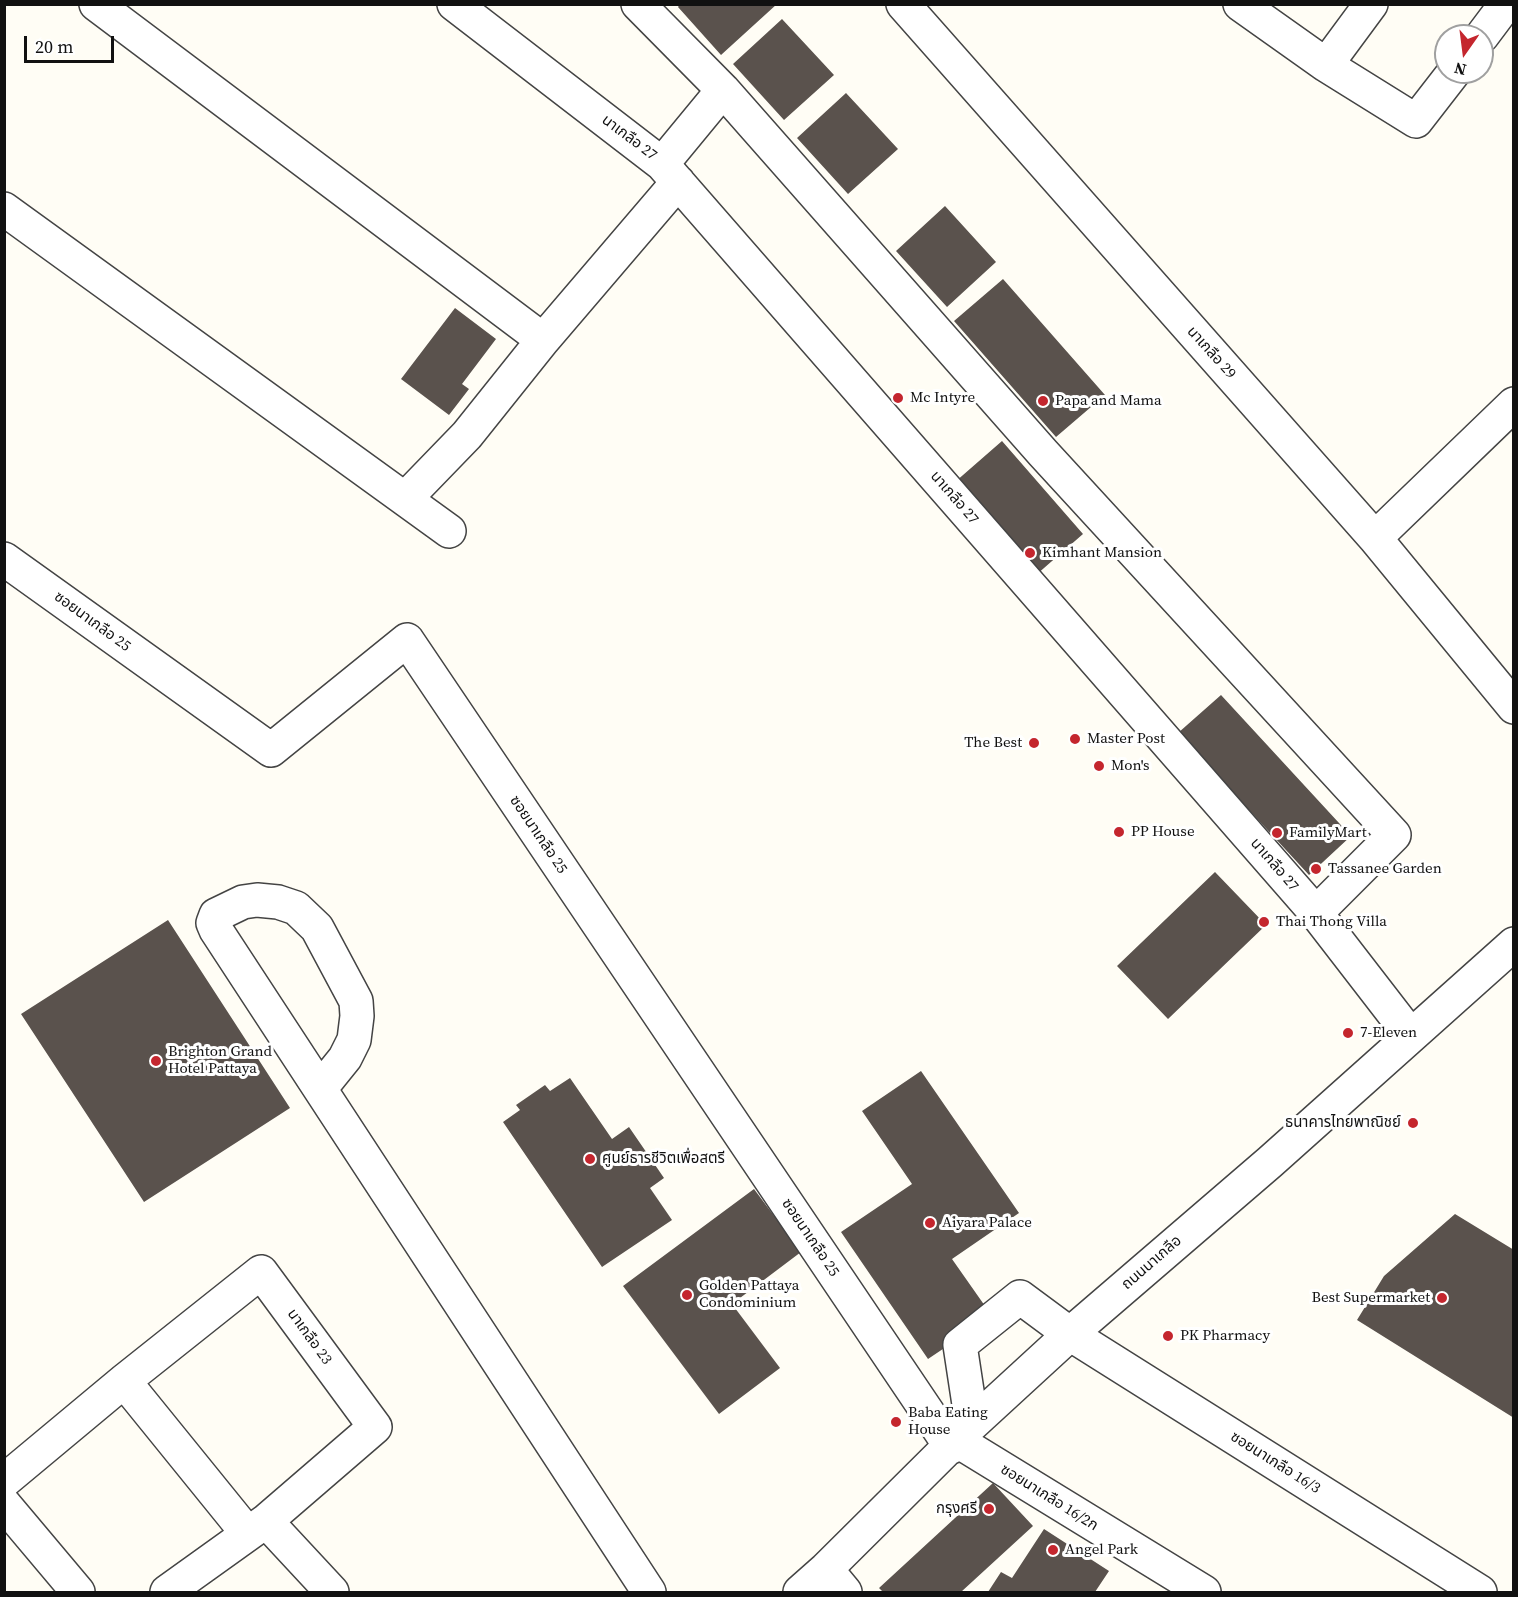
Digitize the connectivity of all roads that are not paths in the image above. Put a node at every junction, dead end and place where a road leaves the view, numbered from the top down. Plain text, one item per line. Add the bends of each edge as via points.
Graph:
1 (96, 4) edge
2 (454, 4) edge
3 (638, 4) edge
4 (903, 4) edge
5 (1240, 4) edge
6 (1371, 4) edge
7 (1506, 4) edge
8 (1491, 24) edge
9 (1326, 65) junction
10 (1445, 84) edge
11 (723, 90) junction
12 (670, 173) junction
13 (4, 209) edge
14 (543, 340) junction
15 (1514, 404) edge
16 (406, 498) junction
17 (449, 531) dead end
18 (1375, 538) junction
19 (4, 559) edge
20 (1514, 707) edge
21 (1316, 913) junction
22 (1514, 944) edge
23 (1411, 1036) junction
24 (320, 1089) junction
25 (1070, 1334) junction
26 (124, 1381) junction
27 (960, 1437) junction
28 (4, 1481) edge
29 (4, 1504) edge
30 (257, 1527) junction
31 (836, 1581) edge
32 (78, 1593) edge
33 (166, 1593) edge
34 (332, 1593) edge
35 (649, 1593) edge
36 (800, 1593) edge
37 (1204, 1593) edge
38 (1480, 1593) edge

1 - 14 street
2 - 12 street, นาเกลือ 27
3 - 11 street
4 - 18 street, นาเกลือ 29
5 - 9 street
6 - 9 street
7 - 8 street
9 - 10 street via 1416,121
11 - 12 street
11 - 21 street via 1043,453 1394,835
12 - 14 street
12 - 21 street, นาเกลือ 27
13 - 16 street
14 - 16 street via 467,435
15 - 18 street
16 - 17 street
18 - 20 street, นาเกลือ 29
19 - 27 street, ซอยนาเกลือ 25 via 271,750 408,640
21 - 23 street, นาเกลือ 27
22 - 23 street, ถนนนาเกลือ
23 - 25 street, ถนนนาเกลือ
24 - 24 street via 216,930 216,915 243,902 278,902 296,908 317,928 356,1000 357,1016 354,1040 345,1058
24 - 35 street
25 - 27 street, ถนนนาเกลือ
25 - 27 street, ซอยนาเกลือ 16/3 via 1020,1297 960,1345
25 - 38 street, ซอยนาเกลือ 16/3
26 - 28 street, นาเกลือ 23
26 - 30 street
26 - 30 street, นาเกลือ 23 via 261,1272 375,1427
27 - 31 street, ถนนนาเกลือ
27 - 37 street, ซอยนาเกลือ 16/2ก
29 - 32 street
30 - 33 street, นาเกลือ 23
30 - 34 street
31 - 36 street, ถนนนาเกลือ

